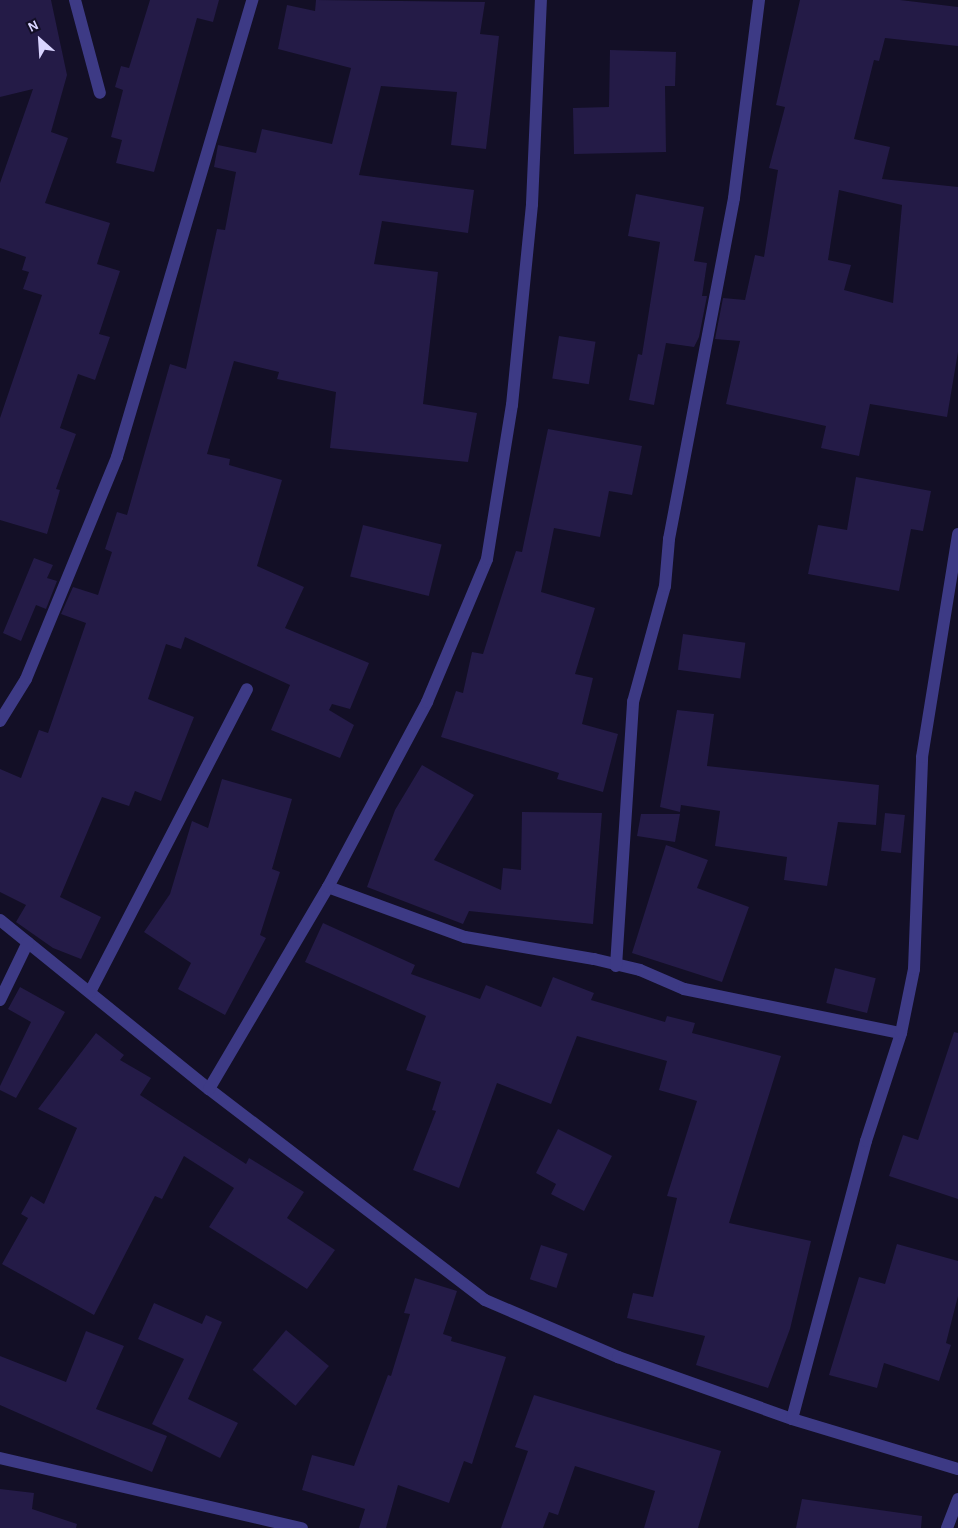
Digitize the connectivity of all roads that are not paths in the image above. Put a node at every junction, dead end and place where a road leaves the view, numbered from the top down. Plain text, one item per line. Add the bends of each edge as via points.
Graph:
1 (75, 0) edge
2 (252, 0) edge
3 (541, 0) edge
4 (759, 0) edge
5 (100, 93) dead end
6 (958, 534) edge
7 (247, 689) dead end
8 (0, 721) edge
9 (328, 887) junction
10 (0, 920) edge
11 (28, 942) junction
12 (616, 966) junction
13 (90, 992) junction
14 (0, 1000) edge
15 (901, 1033) junction
16 (209, 1089) junction
17 (792, 1419) junction
18 (0, 1458) edge
19 (958, 1469) edge
20 (958, 1499) edge
21 (302, 1528) edge
22 (947, 1528) edge

1 - 5 street
2 - 8 street via 117,457 26,679
3 - 9 street via 532,204 512,405 487,559 427,702
4 - 12 street via 734,198 669,539 665,586 633,702
6 - 15 street via 922,757 914,969
7 - 13 street
9 - 12 street via 464,936
9 - 16 street
10 - 11 street
11 - 13 street
11 - 14 street
12 - 15 street via 640,970 684,989
13 - 16 street
15 - 17 street via 866,1141
16 - 17 street via 484,1300 618,1357
17 - 19 street
18 - 21 street
20 - 22 street

